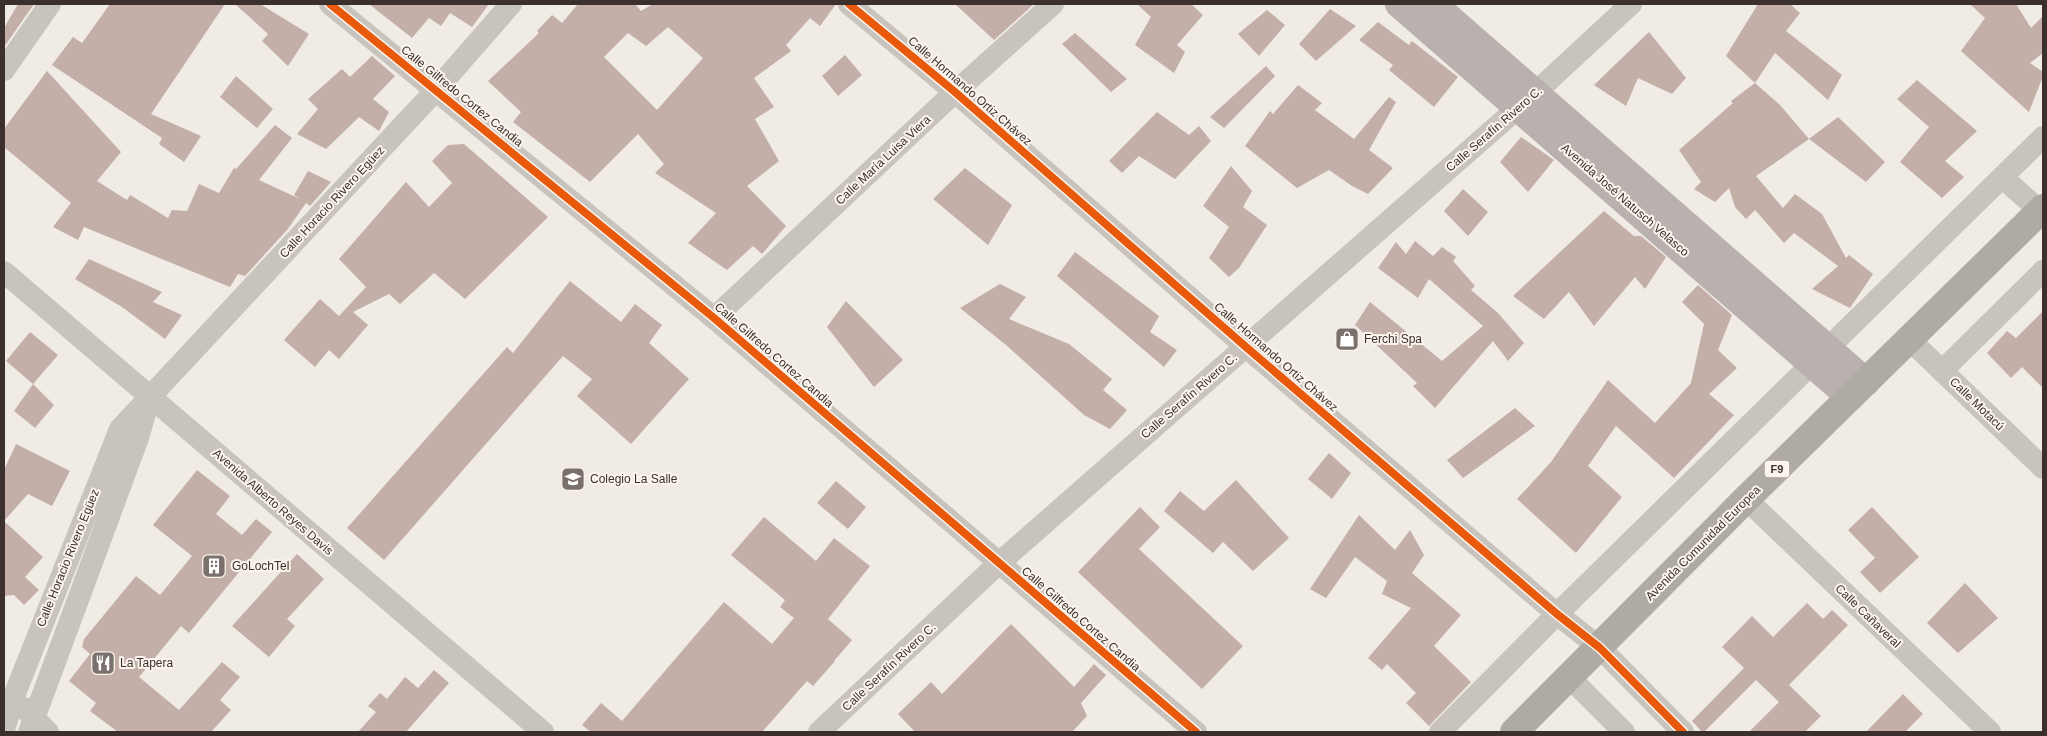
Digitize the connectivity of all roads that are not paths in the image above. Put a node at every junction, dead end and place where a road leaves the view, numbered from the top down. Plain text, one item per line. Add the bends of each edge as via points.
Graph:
1 (50, 4) edge
2 (330, 4) edge
3 (511, 4) edge
4 (849, 4) edge
5 (1054, 4) edge
6 (1400, 4) edge
7 (1434, 4) edge
8 (1631, 4) edge
9 (4, 70) edge
10 (436, 90) junction
11 (955, 92) junction
12 (1527, 100) junction
13 (2043, 137) edge
14 (2002, 177) junction
15 (2042, 209) edge
16 (2043, 271) edge
17 (4, 272) edge
18 (714, 318) junction
19 (1910, 340) junction
20 (1246, 347) junction
21 (1820, 355) junction
22 (1942, 370) junction
23 (1858, 389) junction
24 (150, 397) junction
25 (2043, 468) edge
26 (1746, 499) junction
27 (999, 563) junction
28 (1557, 614) junction
29 (1600, 648) junction
30 (1570, 678) junction
31 (9, 692) edge
32 (36, 728) edge
33 (4, 730) edge
34 (543, 732) edge
35 (819, 732) edge
36 (1196, 732) edge
37 (1440, 732) edge
38 (1514, 732) edge
39 (1624, 732) edge
40 (1683, 732) edge
41 (1990, 732) edge

1 - 9 street
2 - 10 street, Calle Gilfredo Cortez Candia
3 - 10 street, Calle Horacio Rivero Egüez
4 - 11 street, Calle Hormando Ortiz Chávez
5 - 11 street, Calle María Luisa Viera
6 - 12 main road, Avenida José Natusch Velasco
7 - 12 main road, Avenida José Natusch Velasco
8 - 12 street, Calle Serafín Rivero C.
10 - 18 street, Calle Gilfredo Cortez Candia
10 - 24 street, Calle Horacio Rivero Egüez
11 - 18 street, Calle María Luisa Viera
11 - 20 street, Calle Hormando Ortiz Chávez
12 - 20 street, Calle Serafín Rivero C.
12 - 21 main road, Avenida José Natusch Velasco
13 - 14 street
14 - 15 street
14 - 21 street
15 - 19 highway, Avenida Comunidad Europea / F9
16 - 22 street
17 - 24 street, Avenida Alberto Reyes Davis
18 - 27 street, Calle Gilfredo Cortez Candia
19 - 22 street, Calle Motacú
19 - 23 highway, Avenida Comunidad Europea / F9
20 - 27 street, Calle Serafín Rivero C.
20 - 28 street, Calle Hormando Ortiz Chávez
21 - 23 main road, Avenida José Natusch Velasco
21 - 28 street
22 - 25 street, Calle Motacú
23 - 26 highway, Avenida Comunidad Europea / F9
24 - 31 street, Calle Horacio Rivero Egüez via 120,428
24 - 32 street, Calle Horacio Rivero Egüez
24 - 34 street, Avenida Alberto Reyes Davis
26 - 29 highway, Avenida Comunidad Europea / F9
26 - 41 street, Calle Cañaveral
27 - 35 street, Calle Serafín Rivero C.
27 - 36 street, Calle Gilfredo Cortez Candia
28 - 29 street, Calle Hormando Ortiz Chávez
28 - 37 street
29 - 30 highway, Avenida Comunidad Europea / F9
29 - 40 street, Calle Hormando Ortiz Chávez
30 - 38 highway, Avenida Comunidad Europea / F9
30 - 39 street
31 - 32 street
31 - 33 street, Calle Horacio Rivero Egüez

